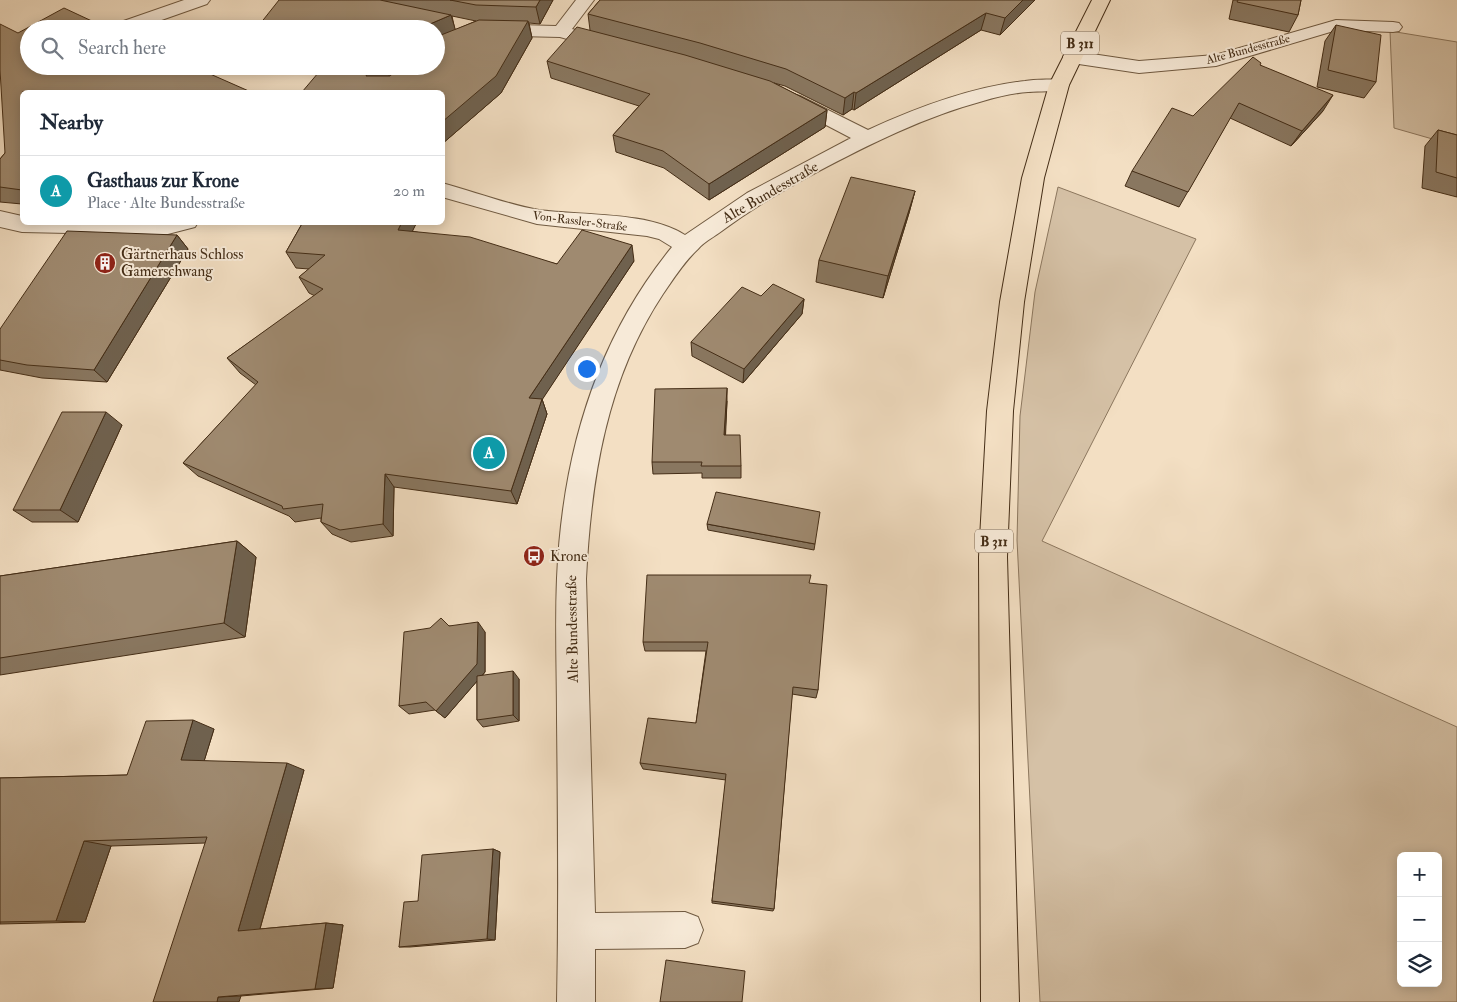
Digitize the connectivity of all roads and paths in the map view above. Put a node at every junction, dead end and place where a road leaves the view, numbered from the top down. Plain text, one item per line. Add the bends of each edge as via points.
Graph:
1 (201, 0) edge
2 (585, 0) edge
3 (1101, 0) edge
4 (144, 20) edge
5 (452, 23) edge
6 (1393, 27) dead end
7 (480, 29) junction
8 (561, 32) junction
9 (445, 46) edge
10 (627, 49) edge
11 (1072, 57) junction
12 (1060, 85) junction
13 (777, 92) edge
14 (867, 138) junction
15 (445, 191) edge
16 (0, 219) edge
17 (20, 224) edge
18 (69, 225) edge
19 (173, 225) edge
20 (687, 246) junction
21 (684, 930) dead end
22 (577, 931) junction
23 (576, 1002) edge
24 (1000, 1002) edge

1 - 4 street
2 - 8 street
3 - 11 main road, B 311
5 - 7 street
6 - 11 street, Alte Bundesstraße via 1336,25 1216,60 1139,67
7 - 8 street
7 - 9 street
8 - 10 street
11 - 12 main road, B 311
12 - 14 street, Alte Bundesstraße via 1022,86 967,99
12 - 24 main road, B 311 via 1032,187 1012,302 1000,411 993,557
13 - 14 street
14 - 20 street, Alte Bundesstraße via 736,208
15 - 20 street, Von-Rassler-Straße via 537,217 646,228 666,234
16 - 17 street
18 - 19 street
20 - 22 street, Alte Bundesstraße via 649,295 624,338 597,407 579,479 571,579
21 - 22 street
22 - 23 street, Alte Bundesstraße

